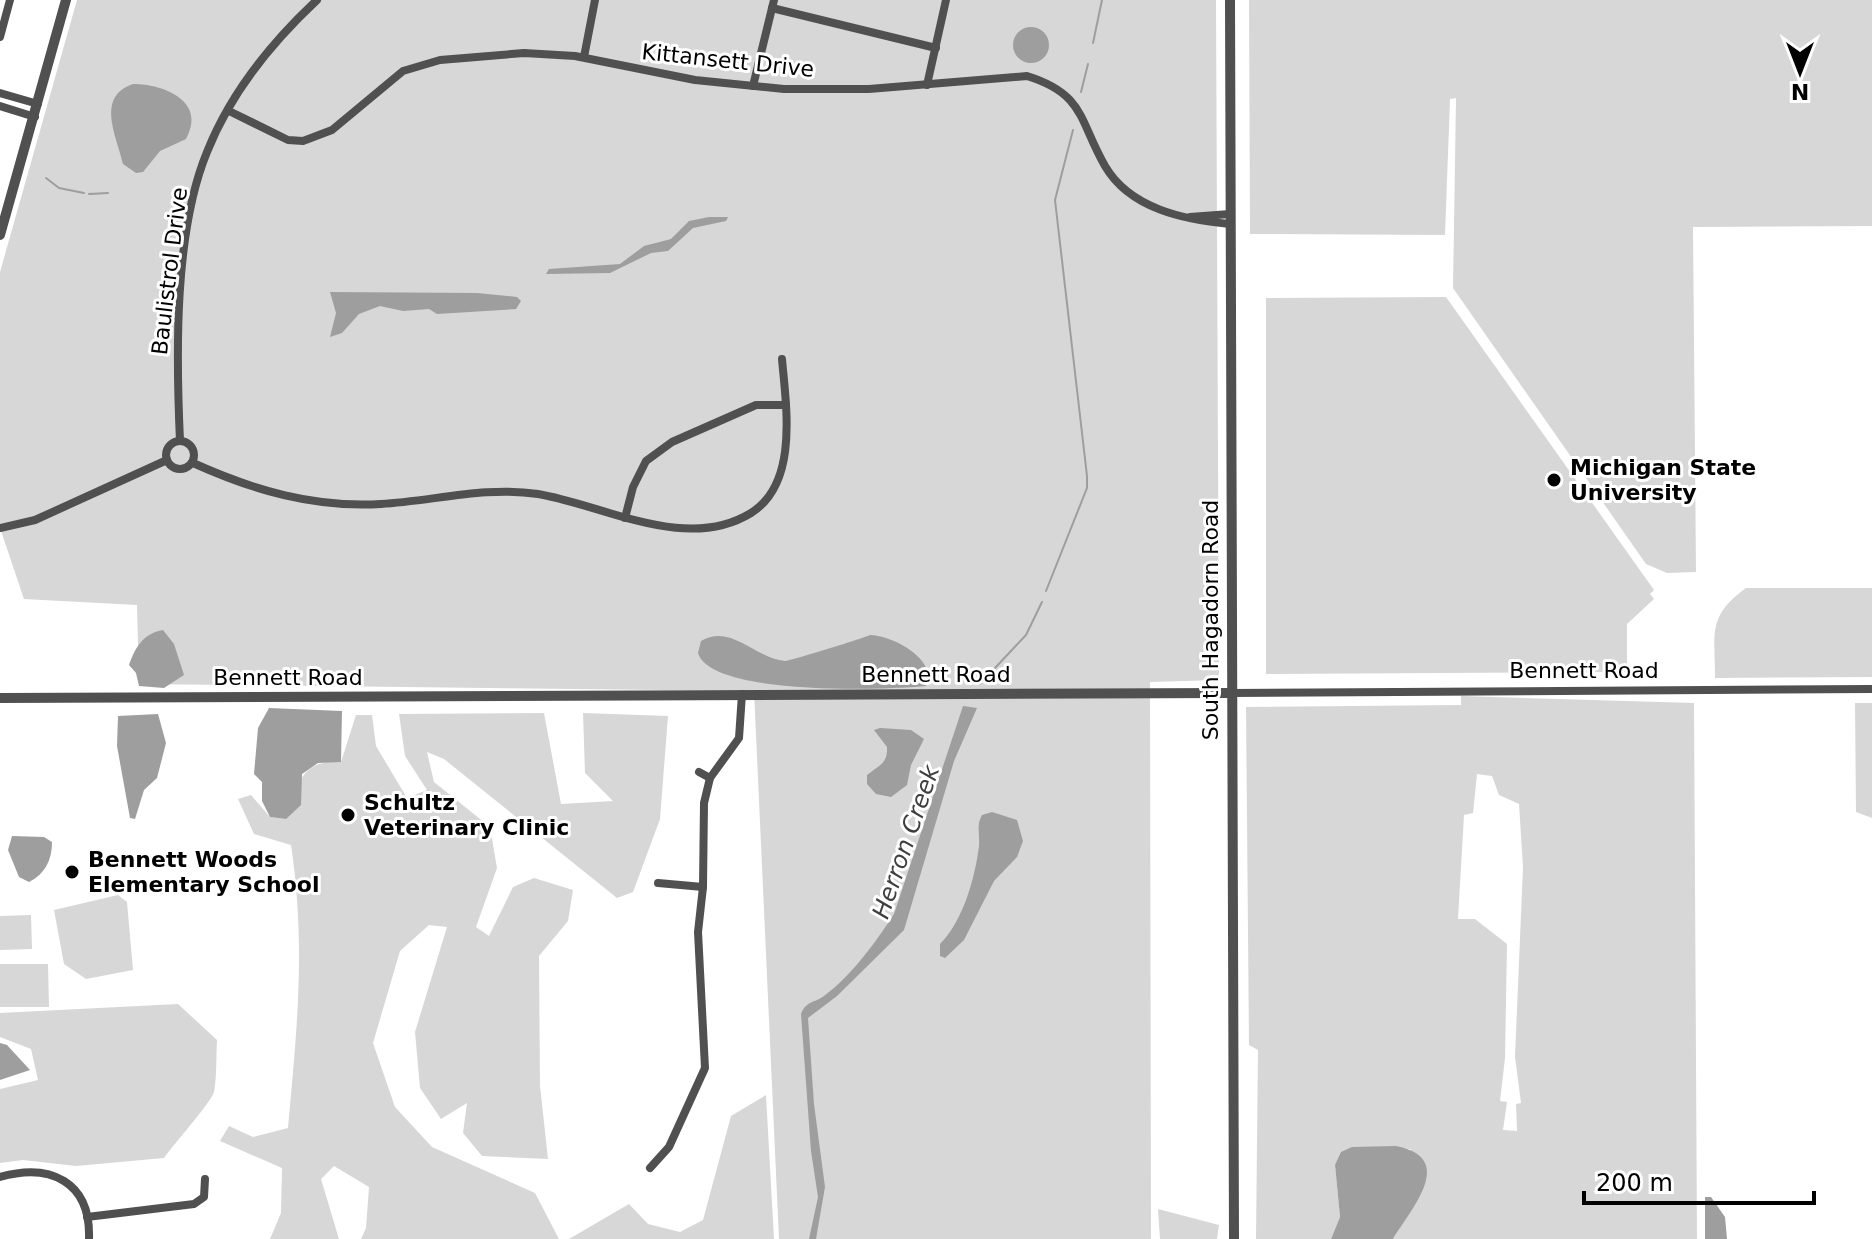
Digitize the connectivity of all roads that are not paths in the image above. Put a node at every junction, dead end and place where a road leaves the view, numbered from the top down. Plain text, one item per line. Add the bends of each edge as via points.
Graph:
1 (66, 0) edge
2 (317, 0) edge
3 (595, 0) edge
4 (946, 0) edge
5 (1230, 0) edge
6 (9, 1) edge
7 (773, 4) edge
8 (0, 37) edge
9 (936, 48) junction
10 (584, 57) junction
11 (927, 85) junction
12 (753, 86) junction
13 (0, 93) edge
14 (38, 104) junction
15 (0, 106) edge
16 (229, 111) junction
17 (35, 117) junction
18 (1230, 219) junction
19 (0, 235) edge
20 (782, 359) dead end
21 (786, 405) junction
22 (180, 441) junction
23 (167, 460) junction
24 (193, 463) junction
25 (625, 518) junction
26 (0, 528) edge
27 (1872, 689) edge
28 (1230, 693) junction
29 (742, 694) junction
30 (0, 698) edge
31 (699, 772) dead end
32 (710, 778) junction
33 (658, 883) dead end
34 (703, 887) junction
35 (650, 1168) dead end
36 (0, 1177) edge
37 (205, 1179) dead end
38 (87, 1217) junction
39 (89, 1239) edge
40 (1234, 1239) edge

1 - 14 street
2 - 16 street, Baulistrol Drive via 261,60
3 - 10 street
4 - 9 street
5 - 18 street, South Hagadorn Road
6 - 8 street
7 - 9 street
7 - 12 street
9 - 11 street
10 - 12 street, Kittansett Drive
10 - 16 street, Kittansett Drive via 524,53 428,63 403,71 332,130 303,141 288,140
11 - 12 street, Kittansett Drive
11 - 18 street, Kittansett Drive via 1002,76 1043,81 1073,100 1105,168 1131,193 1150,207
13 - 14 street
14 - 17 street
15 - 17 street
16 - 22 street, Baulistrol Drive via 207,150 192,197 176,363
17 - 19 street
18 - 28 street, South Hagadorn Road
20 - 21 street
21 - 25 street via 756,405 672,442 646,461
21 - 25 street via 786,453 773,487 753,512 723,525 693,528
22 - 23 street via 169,447
22 - 24 street via 194,450
23 - 24 street via 177,469
23 - 26 street via 35,520
24 - 25 street via 271,494 328,504 491,492 538,494
27 - 28 street, Bennett Road
28 - 29 street, Bennett Road
28 - 40 street, South Hagadorn Road
29 - 30 street, Bennett Road
29 - 32 street via 739,738
31 - 32 street
32 - 34 street via 704,803
33 - 34 street
34 - 35 street via 698,932 705,1068 669,1147
36 - 38 street via 33,1171 62,1178 81,1200
37 - 38 street via 204,1197 194,1204
38 - 39 street

